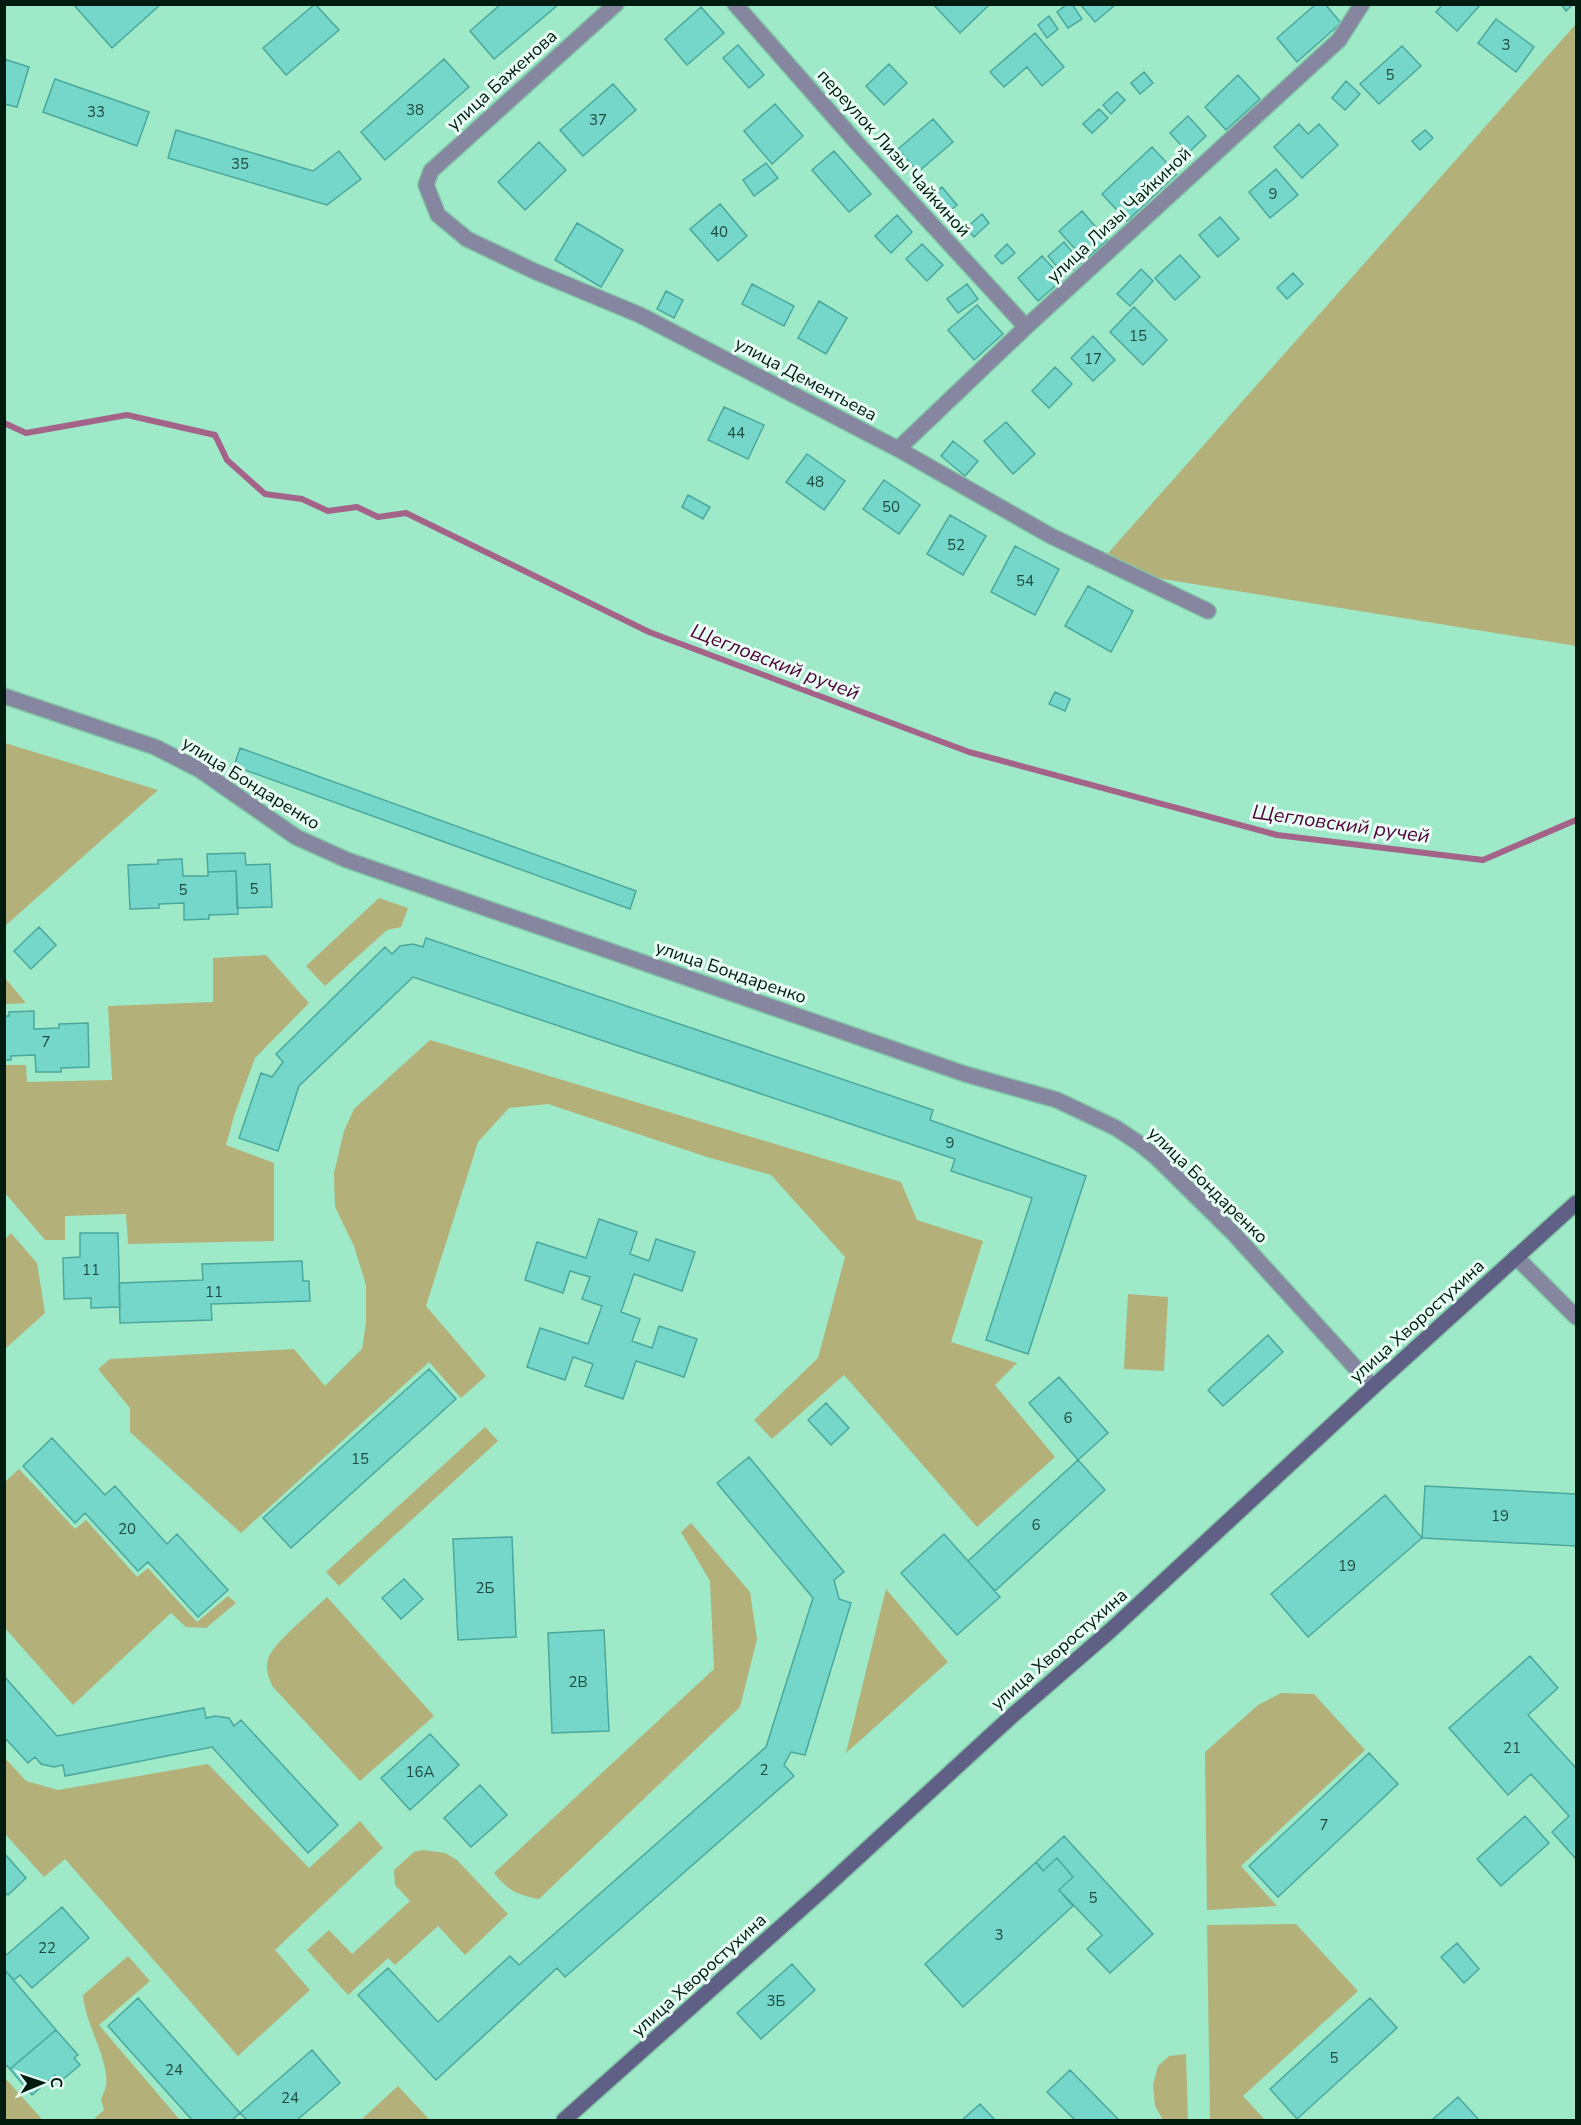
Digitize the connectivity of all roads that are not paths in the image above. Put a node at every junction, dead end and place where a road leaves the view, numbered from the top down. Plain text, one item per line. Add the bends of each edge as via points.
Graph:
1 (616, 4) edge
2 (735, 4) edge
3 (1362, 4) edge
4 (441, 161) joint
5 (1026, 327) junction
6 (898, 449) junction
7 (1208, 611) dead end
8 (4, 696) edge
9 (1576, 1203) edge
10 (1516, 1257) junction
11 (1576, 1317) edge
12 (1373, 1387) junction
13 (564, 2121) edge

1 - 4 street, улица Баженова
2 - 5 street, переулок Лизы Чайкиной
3 - 5 street, улица Лизы Чайкиной via 1339,40
4 - 6 street, улица Дементьева via 426,185 438,215 467,238 640,315
5 - 6 street, улица Лизы Чайкиной
6 - 7 street, улица Дементьева via 1051,536
8 - 12 street, улица Бондаренко via 155,747 200,770 297,837 347,860 954,1070 1057,1100 1116,1128 1157,1158 1234,1234
9 - 10 street, улица Хворостухина
10 - 11 street
10 - 12 street, улица Хворостухина
12 - 13 street, улица Хворостухина via 1118,1624

